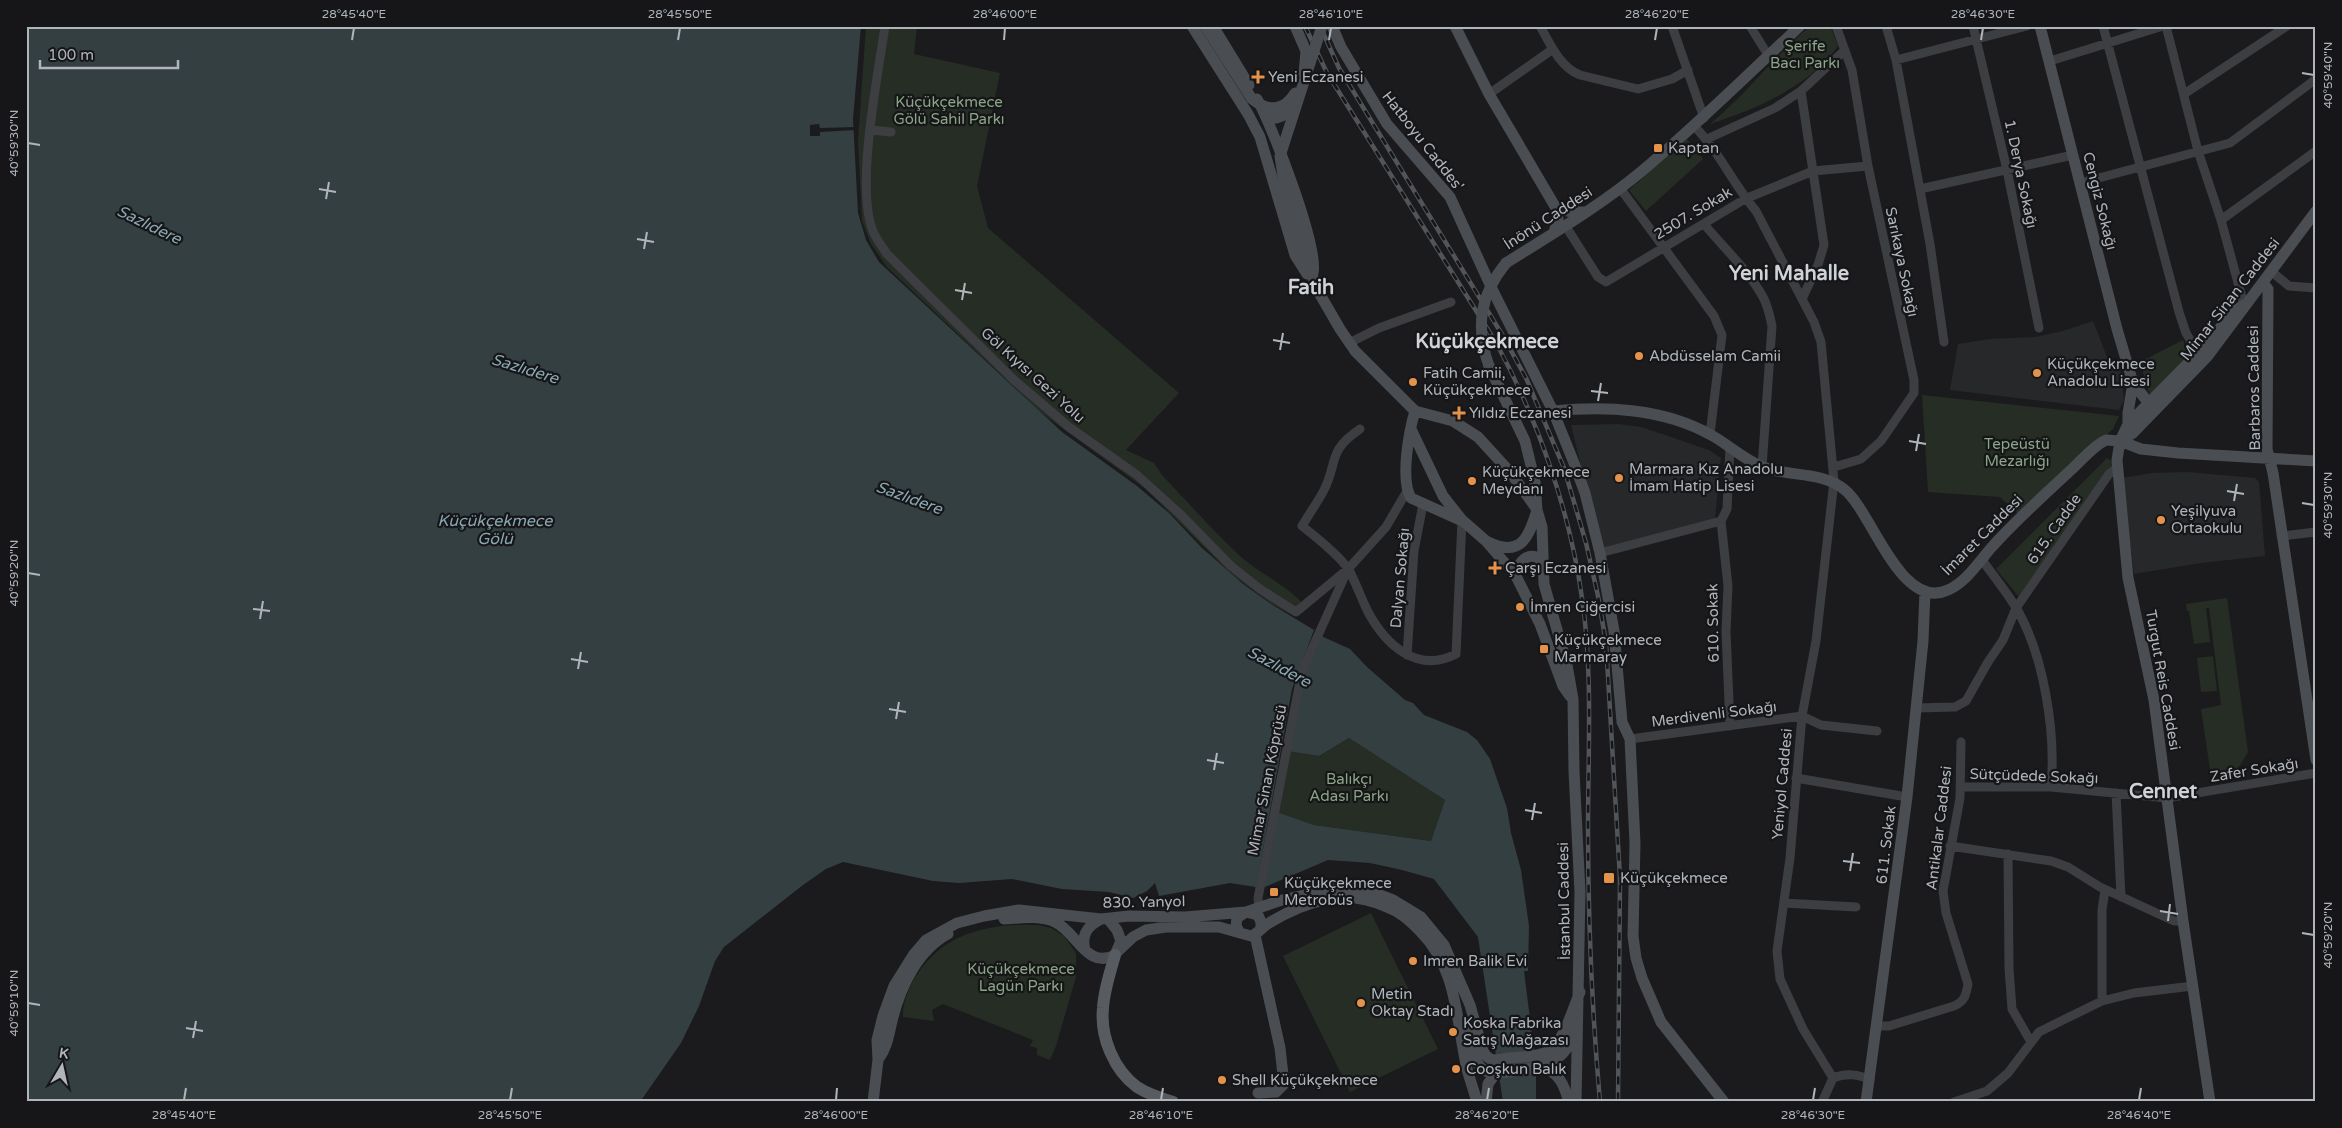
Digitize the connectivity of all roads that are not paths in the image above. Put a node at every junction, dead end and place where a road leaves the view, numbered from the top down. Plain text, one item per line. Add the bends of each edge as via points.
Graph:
1 (884, 26) edge
2 (1192, 26) edge
3 (1205, 26) edge
4 (1213, 26) edge
5 (1295, 26) edge
6 (1322, 26) edge
7 (1332, 26) edge
8 (1454, 26) edge
9 (1540, 26) edge
10 (1672, 26) edge
11 (1750, 26) edge
12 (1800, 26) edge
13 (1836, 26) edge
14 (1886, 26) edge
15 (1972, 26) edge
16 (2027, 26) edge
17 (2040, 26) edge
18 (2103, 26) edge
19 (2165, 26) edge
20 (2287, 26) edge
21 (1976, 40) junction
22 (2108, 44) junction
23 (1553, 49) junction
24 (1845, 50) junction
25 (1768, 55) junction
26 (1896, 60) junction
27 (2050, 61) junction
28 (1688, 70) junction
29 (2316, 80) edge
30 (1302, 83) junction
31 (1801, 91) junction
32 (1489, 94) junction
33 (2184, 94) junction
34 (1293, 106) junction
35 (1265, 114) junction
36 (1704, 118) junction
37 (1694, 126) junction
38 (871, 130) junction
39 (891, 132) dead end
40 (1707, 139) junction
41 (1278, 146) junction
42 (2198, 151) junction
43 (2316, 151) edge
44 (2073, 155) junction
45 (1868, 166) junction
46 (2141, 167) junction
47 (2007, 170) junction
48 (1813, 171) junction
49 (2080, 183) junction
50 (1620, 188) junction
51 (1920, 189) junction
52 (1745, 199) junction
53 (1556, 208) junction
54 (2316, 211) edge
55 (1586, 212) junction
56 (2221, 220) junction
57 (1704, 224) junction
58 (1565, 225) junction
59 (1554, 232) junction
60 (1663, 247) junction
61 (2272, 272) junction
62 (1312, 279) junction
63 (2263, 283) junction
64 (2316, 288) edge
65 (1802, 299) junction
66 (1451, 302) dead end
67 (2244, 305) junction
68 (2039, 328) dead end
69 (1944, 342) dead end
70 (1349, 343) junction
71 (2198, 353) junction
72 (2133, 383) junction
73 (2166, 399) junction
74 (2150, 401) junction
75 (1415, 411) junction
76 (1553, 411) junction
77 (2128, 424) junction
78 (1360, 429) dead end
79 (1411, 429) junction
80 (1710, 434) junction
81 (2120, 442) junction
82 (1730, 447) junction
83 (2270, 459) junction
84 (2316, 462) edge
85 (1762, 467) junction
86 (1834, 467) junction
87 (2117, 468) junction
88 (1834, 481) junction
89 (1407, 491) junction
90 (1423, 504) junction
91 (1537, 510) junction
92 (1462, 520) junction
93 (1721, 520) junction
94 (2316, 532) edge
95 (2281, 536) junction
96 (1486, 541) junction
97 (1600, 553) junction
98 (1982, 560) junction
99 (1544, 564) junction
100 (1348, 569) junction
101 (1516, 576) junction
102 (1925, 590) junction
103 (2016, 608) junction
104 (1407, 655) junction
105 (1573, 699) junction
106 (1916, 708) junction
107 (1802, 716) junction
108 (1730, 726) junction
109 (1876, 730) dead end
110 (1630, 739) junction
111 (1961, 742) dead end
112 (2315, 743) edge
113 (2316, 760) edge
114 (2316, 774) edge
115 (1796, 778) junction
116 (1961, 787) junction
117 (2051, 787) junction
118 (2116, 793) junction
119 (1907, 797) junction
120 (2166, 798) junction
121 (1950, 846) junction
122 (2008, 854) junction
123 (2105, 890) junction
124 (2121, 897) junction
125 (1784, 903) junction
126 (1856, 907) dead end
127 (1259, 908) junction
128 (1246, 912) junction
129 (1104, 919) junction
130 (2183, 921) junction
131 (1258, 932) junction
132 (1240, 933) junction
133 (1085, 950) junction
134 (1116, 954) junction
135 (1459, 976) junction
136 (2193, 986) junction
137 (1580, 992) junction
138 (2102, 1001) junction
139 (887, 1020) junction
140 (1876, 1026) junction
141 (2032, 1042) junction
142 (1543, 1067) junction
143 (1494, 1074) junction
144 (1833, 1078) junction
145 (1870, 1080) junction
146 (1258, 1093) dead end
147 (873, 1102) edge
148 (1173, 1102) edge
149 (1477, 1102) edge
150 (1486, 1102) edge
151 (1569, 1102) edge
152 (1576, 1102) edge
153 (1724, 1102) edge
154 (1822, 1102) edge
155 (1866, 1102) edge
156 (1954, 1102) edge
157 (2210, 1102) edge

1 - 38 street, Göl Kıyısı Gezi Yolu
2 - 62 street via 1254,125 1295,255
3 - 30 street, bridge via 1258,104 1276,108 1289,103
4 - 35 street
5 - 34 street via 1306,51 1304,72
6 - 30 street, bridge
7 - 76 street, Hatboyu Caddes' via 1387,124 1450,197 1492,291
8 - 32 street
9 - 23 street
10 - 28 street
11 - 25 street
12 - 25 street, İnönü Caddesi
13 - 24 street, Sarıkaya Sokağı
14 - 26 street
15 - 21 street, 1. Derya Sokağı
16 - 21 street
17 - 27 street, Cengiz Sokağı
18 - 22 street
19 - 22 street
19 - 33 street
20 - 33 street
21 - 26 street
21 - 47 street, 1. Derya Sokağı
22 - 27 street
22 - 46 street
23 - 28 street via 1571,71 1638,89 1672,79
23 - 32 street
24 - 31 street
24 - 45 street, Sarıkaya Sokağı via 1852,70
25 - 36 street, İnönü Caddesi
26 - 51 street
27 - 44 street, Cengiz Sokağı
28 - 36 street
29 - 42 street via 2230,143
30 - 62 street, bridge via 1280,156 1286,198
31 - 40 street via 1775,108
31 - 48 street
32 - 53 street
33 - 42 street
34 - 35 street via 1276,118
34 - 41 street
35 - 41 street
36 - 37 street, İnönü Caddesi
37 - 40 street, Yeniyol Caddesi
37 - 50 street, İnönü Caddesi
38 - 39 street
38 - 100 street, Göl Kıyısı Gezi Yolu via 866,193 873,230 887,254 1014,380 1070,427 1137,474 1231,566 1296,612
40 - 52 street, Yeniyol Caddesi
41 - 62 street via 1313,256
42 - 46 street
42 - 56 street
43 - 56 street
44 - 47 street
44 - 49 street, Cengiz Sokağı
45 - 48 street, 2507. Sokak
45 - 86 street, Sarıkaya Sokağı via 1914,380 1914,393 1882,441 1861,459
46 - 49 street
46 - 71 street via 2179,312
47 - 51 street
47 - 68 street, 1. Derya Sokağı
48 - 52 street, 2507. Sokak
48 - 65 street via 1824,245
49 - 72 street, Cengiz Sokağı
50 - 55 street, İnönü Caddesi
50 - 60 street
51 - 69 street
52 - 57 street, 2507. Sokak
52 - 65 street, Yeniyol Caddesi via 1775,244
53 - 55 street
53 - 59 street via 1558,219
54 - 61 street, Mimar Sinan Caddesi
55 - 58 street, İnönü Caddesi
56 - 67 street
57 - 60 street, 2507. Sokak
57 - 85 street via 1763,296 1768,308 1772,326
58 - 59 street, İnönü Caddesi
58 - 60 street, 2507. Sokak via 1598,277 1606,282
59 - 91 street, İnönü Caddesi, bridge via 1506,263 1484,301 1482,349 1525,441 1535,482
60 - 80 street via 1714,316 1722,335
61 - 63 street, Mimar Sinan Caddesi
61 - 64 street via 2289,286
62 - 70 street
63 - 67 street, Mimar Sinan Caddesi
63 - 83 street, Barbaros Caddesi via 2268,289 2267,449
65 - 86 street, Yeniyol Caddesi via 1821,342
66 - 70 street via 1378,328
67 - 71 street
67 - 73 street, Mimar Sinan Caddesi via 2240,315 2206,357
70 - 75 street
71 - 74 street
72 - 74 street, Cengiz Sokağı via 2143,398
72 - 77 street, Cengiz Sokağı
73 - 74 street
73 - 81 street, Mimar Sinan Caddesi
74 - 77 street
75 - 79 street
75 - 91 street via 1453,421 1478,437 1510,472
76 - 80 street via 1586,408 1640,412 1668,417
76 - 97 street, Hatboyu Caddes' via 1585,493
77 - 81 street, Turgut Reis Caddesi
78 - 100 street via 1344,440 1336,451 1324,490 1302,526
79 - 89 street
79 - 92 street via 1434,480
80 - 82 street
81 - 83 street via 2141,449
81 - 87 street, Turgut Reis Caddesi
81 - 98 street, İmaret Caddesi via 2106,440 2099,444 2030,508
82 - 85 street
82 - 93 street via 1727,509
83 - 84 street
83 - 95 street, Barbaros Caddesi
85 - 88 street
86 - 88 street, Yeniyol Caddesi
87 - 103 street, 615. Cadde via 2109,474
87 - 120 street, Turgut Reis Caddesi via 2128,578 2154,700
88 - 102 street via 1858,503 1888,556 1908,583
88 - 107 street, Yeniyol Caddesi via 1816,641
89 - 90 street via 1411,498
89 - 100 street via 1386,527
90 - 92 street
90 - 104 street, Dalyan Sokağı via 1414,551
91 - 96 street via 1528,538 1520,545 1502,546
91 - 99 street, İnönü Caddesi via 1542,527
92 - 96 street
92 - 104 street via 1456,654 1443,661 1428,662
93 - 97 street
93 - 108 street, 610. Sokak via 1728,586 1726,632
94 - 95 street
95 - 112 street, Barbaros Caddesi
96 - 101 street
97 - 110 street, Hatboyu Caddes' via 1614,631 1622,722
98 - 102 street, İmaret Caddesi via 1962,581 1946,591
98 - 103 street
99 - 101 street via 1535,557 1527,557 1520,561
99 - 105 street, İstanbul Caddesi via 1544,584
100 - 104 street via 1383,635
100 - 127 street, Mimar Sinan Köprüsü via 1302,671
101 - 105 street via 1540,624 1563,686
102 - 106 street, 611. Sokak
103 - 106 street, 615. Cadde via 2004,640 1966,701 1955,707
103 - 117 street via 2035,653 2049,710 2053,766
105 - 137 street, İstanbul Caddesi
106 - 119 street, 611. Sokak
107 - 108 street, Merdivenli Sokağı
107 - 109 street via 1821,724
107 - 115 street, Yeniyol Caddesi
108 - 110 street, Merdivenli Sokağı
110 - 153 street, Hatboyu Caddes' via 1635,843 1633,936 1642,978 1661,1022
111 - 116 street, Antikalar Caddesi
112 - 113 street, Barbaros Caddesi
114 - 120 street, Zafer Sokağı
115 - 119 street
115 - 125 street, Yeniyol Caddesi
116 - 117 street, Sütçüdede Sokağı
116 - 121 street, Antikalar Caddesi
117 - 118 street, Sütçüdede Sokağı
118 - 120 street, Sütçüdede Sokağı
118 - 124 street
119 - 140 street, 611. Sokak
120 - 130 street, Turgut Reis Caddesi
121 - 122 street
121 - 140 street, Antikalar Caddesi via 1943,890 1946,913 1968,984 1966,995 1954,1006 1889,1026
122 - 123 street via 2068,867
122 - 141 street via 2012,1009
123 - 124 street
123 - 138 street
124 - 130 street via 2174,921
125 - 126 street
125 - 144 street, Yeniyol Caddesi via 1778,951 1780,979 1803,1029
127 - 128 street, 830. Yanyol
127 - 135 street, 830. Yanyol via 1335,888 1364,890 1393,900 1421,916 1444,945
128 - 129 street, 830. Yanyol
128 - 131 street via 1258,915 1261,922
128 - 132 street via 1236,922
129 - 133 street via 1091,925 1084,934
129 - 134 street via 1120,935
129 - 139 street, 830. Yanyol via 1019,910 957,923 926,940 914,954 894,986
130 - 136 street, Turgut Reis Caddesi
131 - 132 street, 830. Yanyol via 1247,936
131 - 146 street via 1284,1084 1276,1092
131 - 149 street via 1301,906 1351,897 1372,900 1409,920 1438,954 1446,970
132 - 134 street, 830. Yanyol via 1213,927 1146,930 1133,937
133 - 134 street via 1099,959
133 - 139 street, 830. Yanyol via 1065,929 1042,919 1003,919 960,928 945,936 918,962
134 - 148 main road via 1103,1008 1109,1051 1136,1086
135 - 137 street via 1483,1051 1493,1060 1551,1050 1559,1040
135 - 143 street via 1476,1061 1484,1070
136 - 138 street via 2134,993
136 - 157 street, Turgut Reis Caddesi
137 - 142 street via 1570,1043 1557,1059
137 - 152 street, İstanbul Caddesi
138 - 141 street via 2039,1032
139 - 147 street, 830. Yanyol via 885,1052 878,1060
140 - 145 street, 611. Sokak
141 - 156 street via 2008,1073 1987,1091
142 - 143 street
142 - 151 street via 1556,1074 1562,1082
143 - 150 street via 1488,1084
144 - 145 street via 1845,1075
144 - 154 street
145 - 155 street, 611. Sokak

